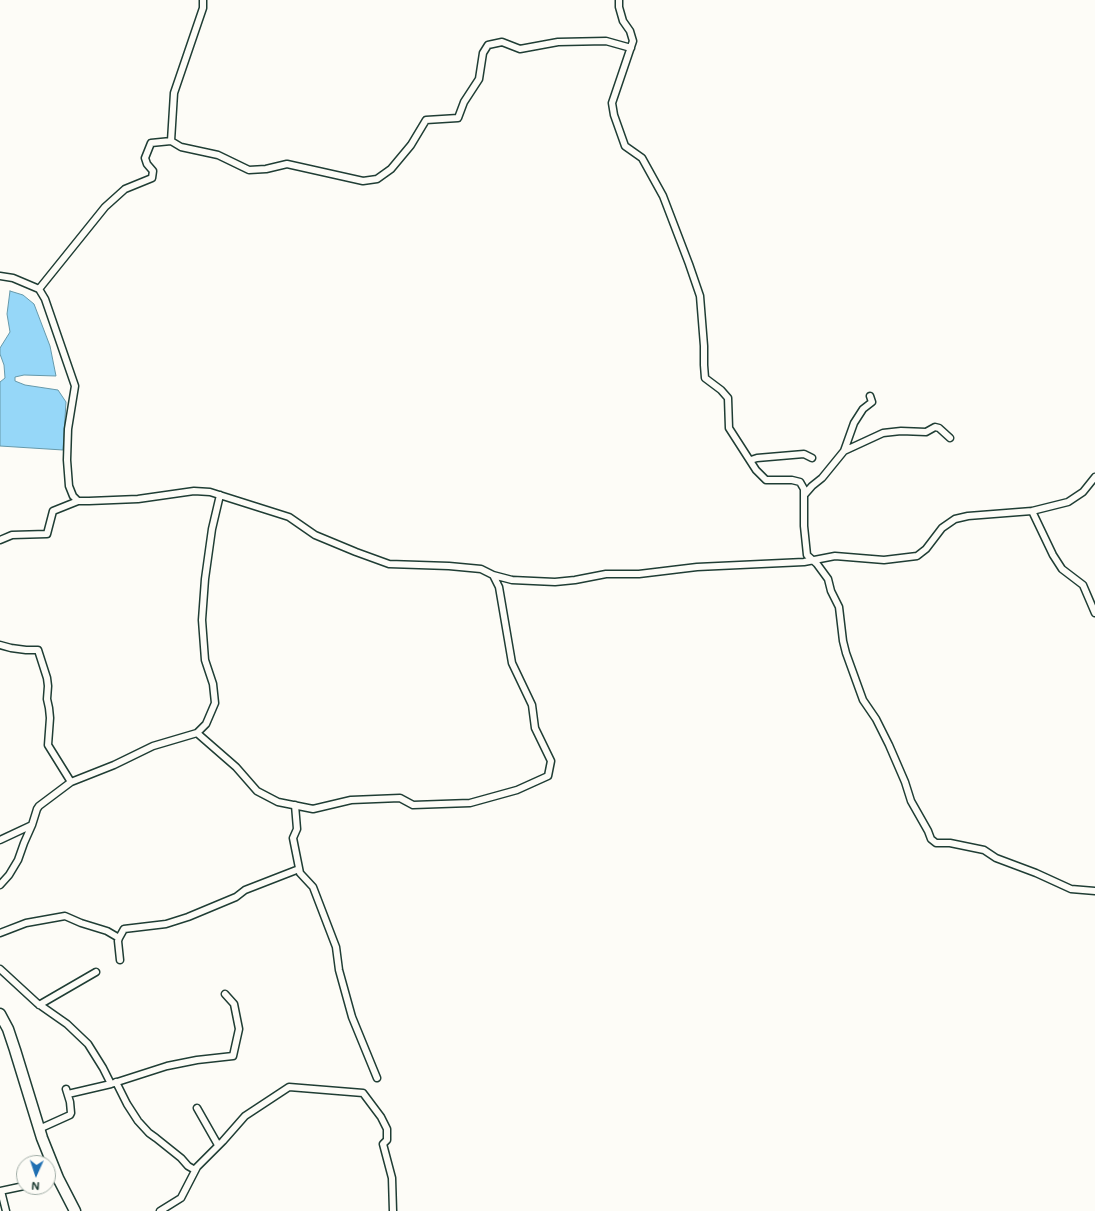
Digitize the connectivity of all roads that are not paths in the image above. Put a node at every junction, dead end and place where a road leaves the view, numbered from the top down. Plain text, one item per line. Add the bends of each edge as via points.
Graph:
1 (203, 0) edge
2 (619, 0) edge
3 (631, 48) junction
4 (171, 141) junction
5 (0, 276) edge
6 (39, 289) junction
7 (870, 396) dead end
8 (950, 438) dead end
9 (844, 450) junction
10 (812, 458) dead end
11 (751, 460) junction
12 (1095, 477) edge
13 (805, 494) junction
14 (220, 495) junction
15 (78, 500) junction
16 (1032, 511) junction
17 (0, 540) edge
18 (813, 560) junction
19 (493, 575) junction
20 (1095, 613) edge
21 (0, 645) edge
22 (197, 733) junction
23 (71, 782) junction
24 (295, 805) junction
25 (32, 824) junction
26 (0, 840) edge
27 (299, 869) junction
28 (0, 885) edge
29 (1095, 891) edge
30 (0, 933) edge
31 (118, 938) junction
32 (120, 960) dead end
33 (0, 969) edge
34 (96, 972) dead end
35 (225, 994) dead end
36 (39, 1005) junction
37 (0, 1014) edge
38 (377, 1078) dead end
39 (113, 1083) junction
40 (197, 1108) dead end
41 (38, 1129) junction
42 (218, 1145) junction
43 (195, 1170) junction
44 (58, 1178) joint
45 (16, 1188) edge
46 (0, 1191) edge
47 (6, 1211) edge
48 (75, 1211) edge
49 (160, 1211) edge
50 (393, 1211) edge

1 - 4 street via 203,8 174,94
2 - 3 street via 622,21 630,31 633,41
3 - 4 street via 606,41 558,42 520,49 502,42 488,45 483,53 479,79 464,102 458,118 426,120 411,145 391,169 377,179 363,182 287,164 249,170 218,155 181,147
3 - 11 street via 612,103 614,115 625,146 642,158 663,196 700,296 705,378 722,390 728,398 729,428
4 - 6 street via 151,143 146,158 153,171 152,178 125,189 105,208
5 - 6 street via 13,278
6 - 15 street via 45,299 75,386 68,429 68,460 69,486 73,496
7 - 9 street via 872,402 863,409 854,423
8 - 9 street via 935,427 926,432 883,433
9 - 13 street via 822,478
10 - 11 street via 804,454
11 - 13 street via 766,480 800,482
12 - 16 street via 1083,492 1068,502
13 - 18 street via 804,526 807,555
14 - 15 street via 194,491 138,500
14 - 19 street via 289,517 316,535 389,564 448,566 481,570
14 - 22 street via 204,580 202,620 205,660 213,684 215,703 206,724
15 - 17 street via 53,511 47,534 12,535
16 - 18 street via 955,519 942,528 926,549 917,556 884,560 835,556
16 - 20 street via 1053,555 1062,569 1083,585
18 - 19 street via 697,567 639,574 606,574 555,582 512,580
18 - 29 street via 828,579 839,607 843,641 863,700 890,745 911,802 931,839 936,843 950,843 984,850 996,858 1071,889
19 - 24 street via 499,587 512,663 532,705 535,728 551,761 548,776 517,790 470,803 413,805 400,798 351,800 313,809
21 - 23 street via 38,650 48,686 48,744
22 - 23 street via 153,746
22 - 24 street via 236,767 257,791 278,802
23 - 25 street via 36,809
24 - 27 street via 297,828 293,838
25 - 26 street
25 - 28 street via 18,860
27 - 31 street via 245,890 236,897 188,917 166,924 124,929
27 - 38 street via 313,887 336,946 339,970 352,1017
30 - 31 street via 26,923 65,916 107,931
31 - 32 street
33 - 36 street
34 - 36 street
35 - 39 street via 234,1004 239,1029 233,1056 167,1066
36 - 39 street via 88,1044
37 - 41 highway via 15,1050
39 - 41 street via 67,1092 70,1115
39 - 43 street via 149,1133
40 - 42 street
41 - 44 highway
42 - 43 street
42 - 50 street via 245,1116 289,1087 363,1093 382,1117 387,1129 387,1140 383,1144 392,1178
43 - 49 street via 181,1198
44 - 48 highway
45 - 46 street
46 - 47 street

